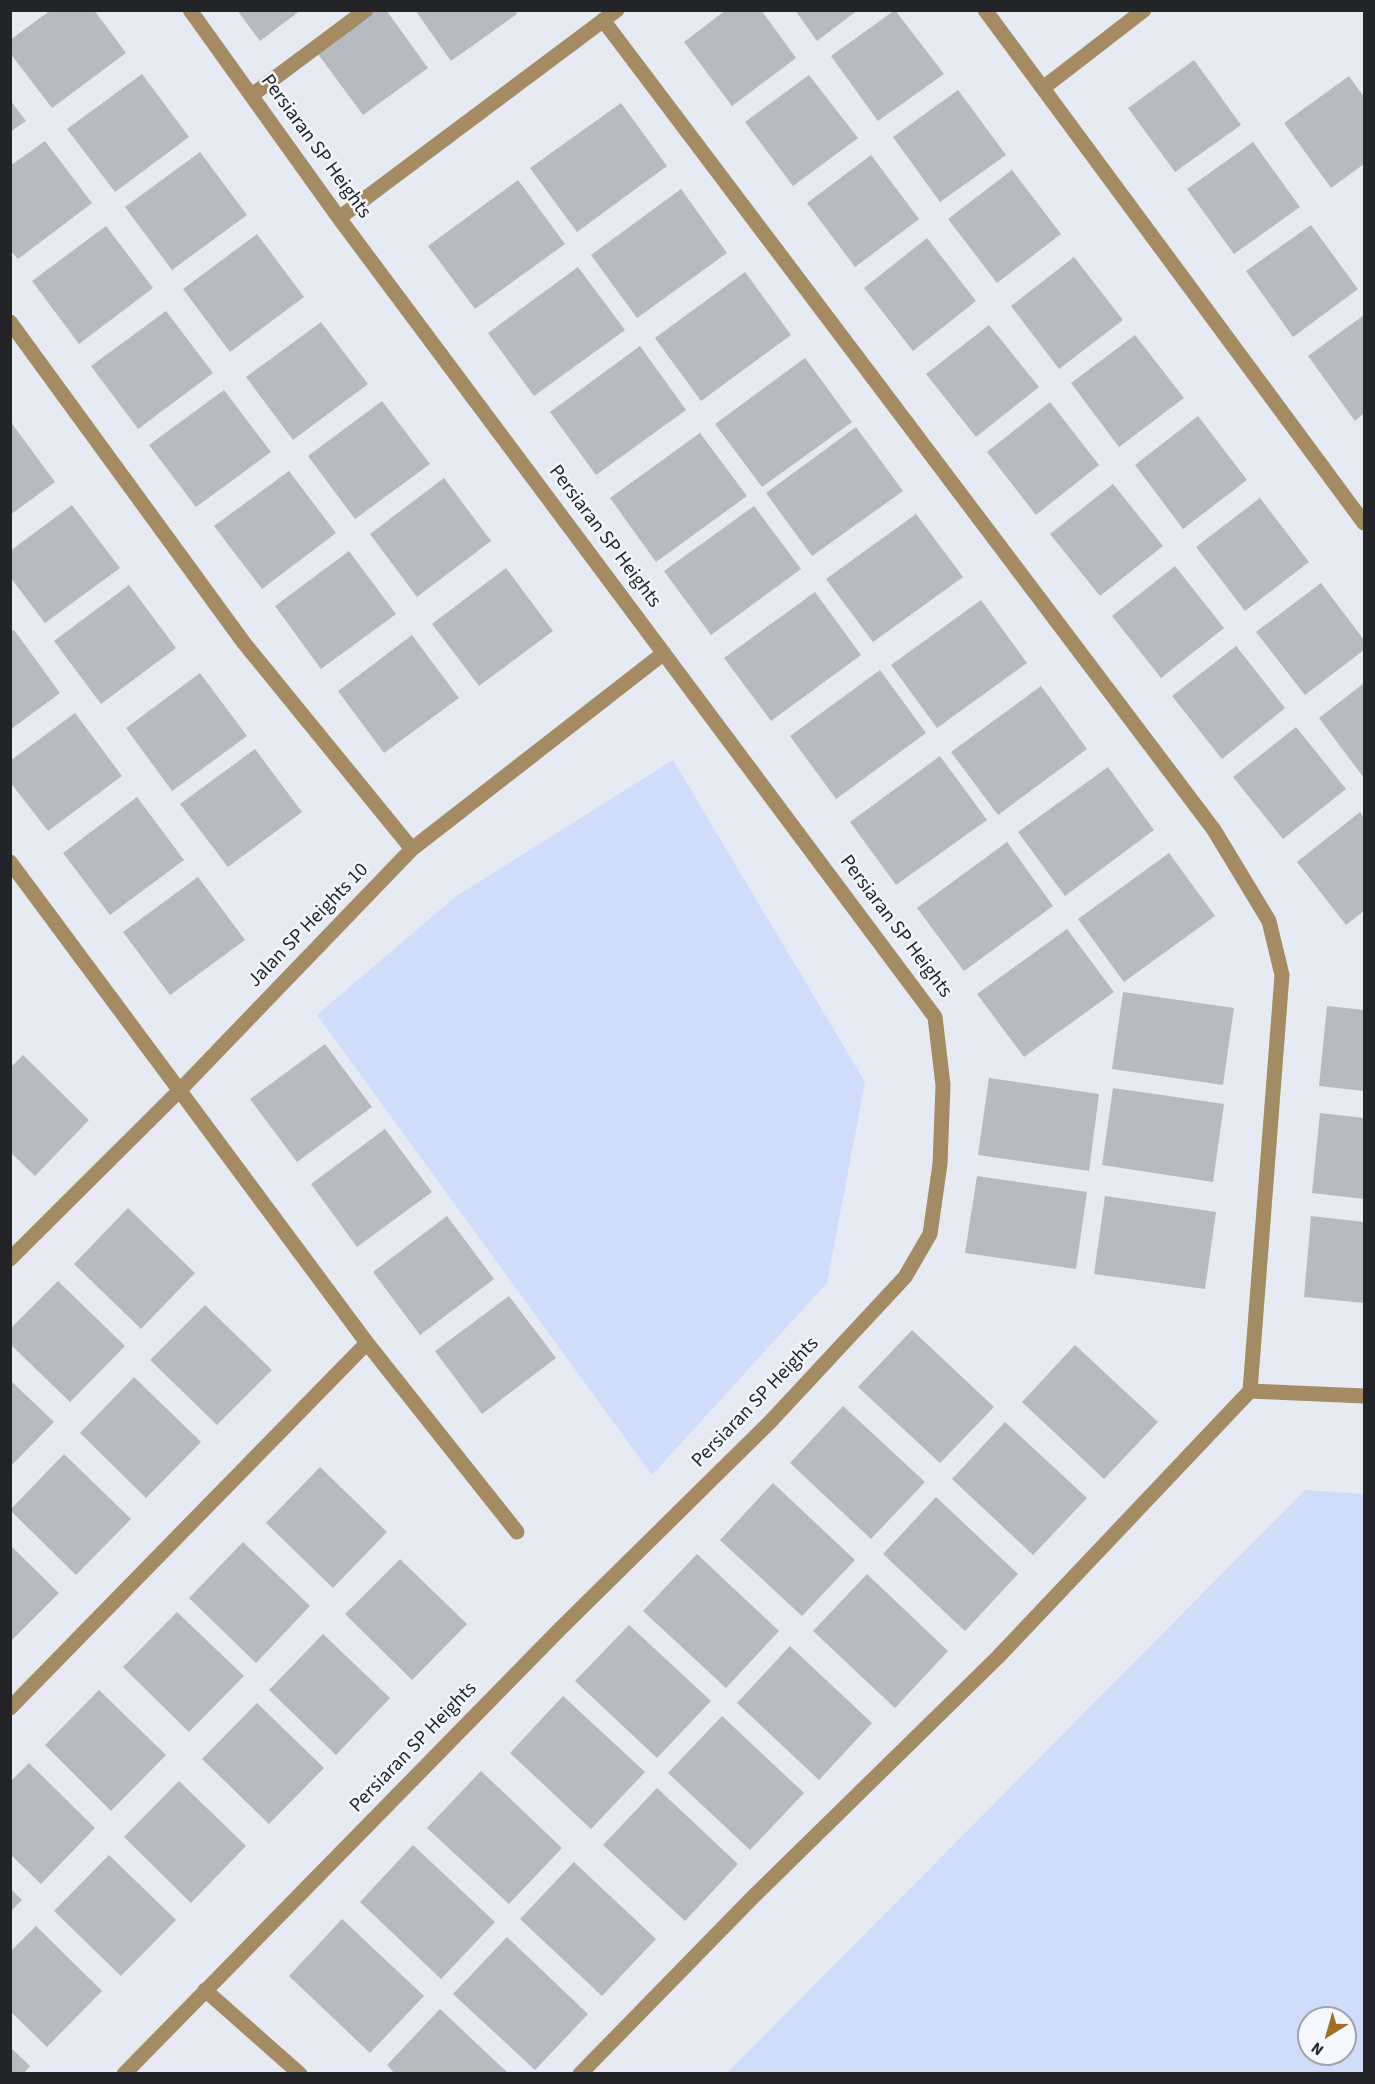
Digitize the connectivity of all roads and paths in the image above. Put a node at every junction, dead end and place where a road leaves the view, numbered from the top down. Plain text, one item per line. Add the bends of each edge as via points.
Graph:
1 (190, 10) edge
2 (366, 10) edge
3 (616, 10) edge
4 (985, 10) edge
5 (1144, 10) edge
6 (603, 20) junction
7 (1043, 88) junction
8 (252, 95) junction
9 (339, 218) junction
10 (10, 322) edge
11 (1365, 523) edge
12 (664, 653) junction
13 (412, 849) junction
14 (10, 862) edge
15 (180, 1090) junction
16 (10, 1259) edge
17 (368, 1343) junction
18 (1250, 1391) junction
19 (1365, 1396) edge
20 (517, 1532) dead end
21 (10, 1708) edge
22 (205, 1990) junction
23 (124, 2073) edge
24 (300, 2073) edge
25 (580, 2073) edge

1 - 8 street, Persiaran SP Heights
2 - 8 street
3 - 6 street
4 - 7 street
5 - 7 street
6 - 9 street
6 - 18 street via 1214,830 1269,921 1282,975
7 - 11 street
8 - 9 street, Persiaran SP Heights
9 - 12 street, Persiaran SP Heights
10 - 13 street via 244,642
12 - 13 street, Jalan SP Heights 10
12 - 22 street, Persiaran SP Heights via 935,1017 943,1084 940,1164 930,1234 905,1277 770,1422
13 - 15 street, Jalan SP Heights 10
14 - 15 street
15 - 16 street, Jalan SP Heights 10
15 - 17 street
17 - 20 street
17 - 21 street
18 - 19 street
18 - 25 street via 1006,1649
22 - 23 street, Persiaran SP Heights
22 - 24 street

